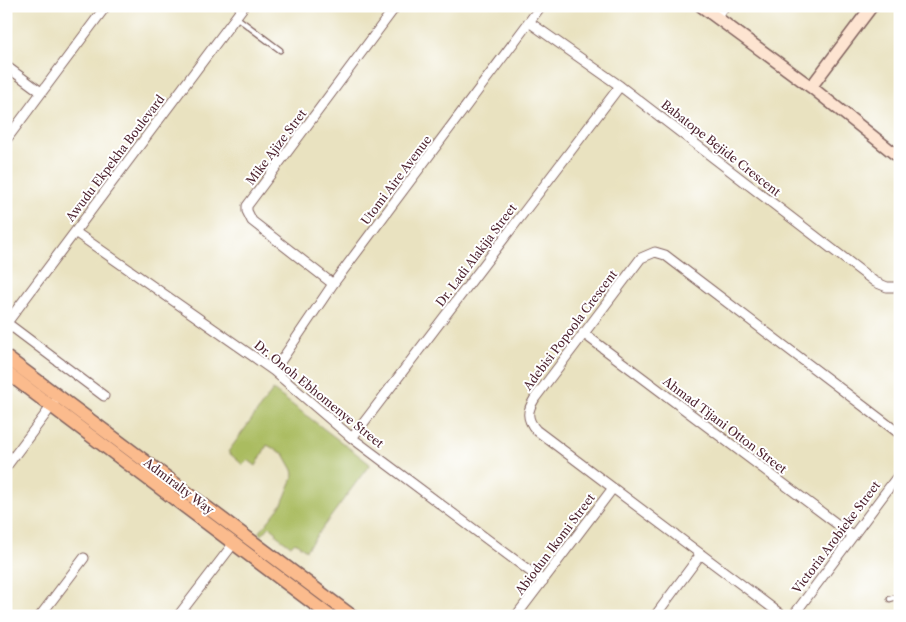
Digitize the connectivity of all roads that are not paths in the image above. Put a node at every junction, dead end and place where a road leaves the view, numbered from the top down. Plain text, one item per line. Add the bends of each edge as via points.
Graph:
1 (106, 6) edge
2 (244, 6) edge
3 (396, 6) edge
4 (541, 6) edge
5 (701, 6) edge
6 (725, 6) edge
7 (872, 6) edge
8 (236, 17) junction
9 (716, 18) junction
10 (529, 22) junction
11 (280, 50) dead end
12 (6, 66) edge
13 (620, 86) junction
14 (811, 87) junction
15 (41, 92) junction
16 (6, 140) edge
17 (900, 158) edge
18 (75, 232) junction
19 (333, 284) junction
20 (900, 285) edge
21 (7, 324) edge
22 (583, 333) junction
23 (6, 357) edge
24 (274, 371) junction
25 (6, 372) edge
26 (104, 396) dead end
27 (55, 401) junction
28 (900, 434) edge
29 (352, 438) junction
30 (6, 467) edge
31 (900, 473) edge
32 (613, 488) junction
33 (853, 536) junction
34 (234, 543) junction
35 (701, 554) junction
36 (84, 558) dead end
37 (543, 581) junction
38 (900, 596) edge
39 (890, 599) dead end
40 (329, 615) edge
41 (40, 616) edge
42 (178, 616) edge
43 (352, 616) edge
44 (516, 616) edge
45 (655, 616) edge
46 (783, 616) edge
47 (793, 616) edge

1 - 15 street
2 - 8 street, Awudu Ekpekha Boulevard
3 - 19 street, Mike Ajize Stret via 247,206 252,220
4 - 10 street, Utomi Aire Avenue
5 - 9 street
6 - 9 street
7 - 14 street
8 - 11 lane
8 - 18 street, Awudu Ekpekha Boulevard
9 - 14 street
10 - 13 street, Babatope Bejide Crescent
10 - 19 street, Utomi Aire Avenue
12 - 15 street
13 - 20 street, Babatope Bejide Crescent via 875,282 887,286
13 - 29 street, Dr. Ladi Alakija Street
14 - 17 street
15 - 16 street
18 - 21 street, Awudu Ekpekha Boulevard
18 - 24 street, Dr. Onoh Ebhomenye Street
19 - 24 street, Utomi Aire Avenue
21 - 26 street
22 - 28 street, Adebisi Popoola Crescent via 641,258 655,252 665,255
22 - 32 street, Adebisi Popoola Crescent via 534,398 528,413 536,430
22 - 33 street, Ahmad Tijani Otton Street
23 - 27 main road, Admiralty Way
24 - 29 street, Dr. Onoh Ebhomenye Street
25 - 27 main road, Admiralty Way
27 - 30 street
27 - 34 main road, Admiralty Way
27 - 43 main road, Admiralty Way
29 - 37 street, Dr. Onoh Ebhomenye Street
31 - 33 street, Victoria Arobieke Street
32 - 35 street, Adebisi Popoola Crescent
32 - 37 street, Abiodun Ikomi Street
33 - 47 street, Victoria Arobieke Street
34 - 40 main road, Admiralty Way
34 - 42 street
35 - 45 street
35 - 46 street, Adebisi Popoola Crescent
36 - 41 street
37 - 44 street, Abiodun Ikomi Street
38 - 39 lane

